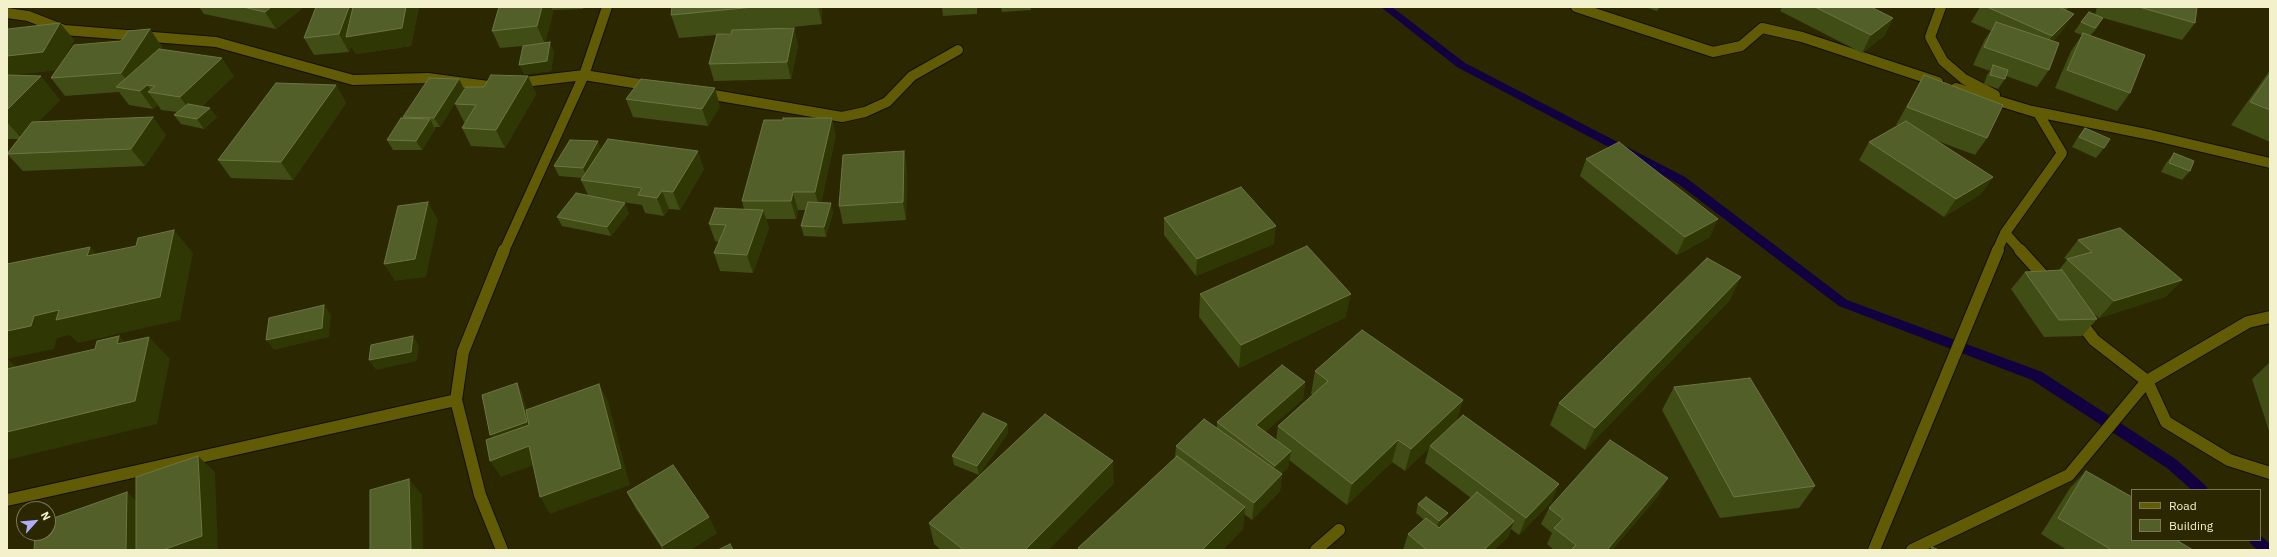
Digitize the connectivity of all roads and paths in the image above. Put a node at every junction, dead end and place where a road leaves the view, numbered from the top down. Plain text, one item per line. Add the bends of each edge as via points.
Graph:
1 (607, 7) edge
2 (1576, 7) edge
3 (1941, 7) edge
4 (7, 13) edge
5 (958, 50) dead end
6 (584, 75) junction
7 (660, 87) edge
8 (691, 92) edge
9 (2022, 109) junction
10 (2270, 163) edge
11 (2005, 233) junction
12 (2055, 291) edge
13 (2070, 309) edge
14 (2270, 317) edge
15 (2147, 381) junction
16 (456, 400) junction
17 (2270, 473) edge
18 (7, 500) edge
19 (1339, 530) dead end
20 (502, 550) edge
21 (1316, 550) edge
22 (1874, 550) edge
23 (1912, 550) edge

1 - 6 street
2 - 9 street via 1713,52 1741,46 1762,28 1802,37
3 - 9 street via 1930,37 1943,61 1964,79
4 - 6 street via 28,16 64,30 216,42 353,80 428,78 488,86
5 - 8 street via 912,76 887,102 865,112 842,117
6 - 7 street
6 - 16 street via 491,279 463,352
9 - 10 street via 2151,135
9 - 11 street via 2038,113 2062,154
11 - 12 street
11 - 22 street
13 - 15 street via 2094,340
14 - 15 street via 2248,322
15 - 17 street via 2166,422 2229,460
15 - 23 street via 2069,475
16 - 18 street
16 - 20 street via 480,495
19 - 21 street

